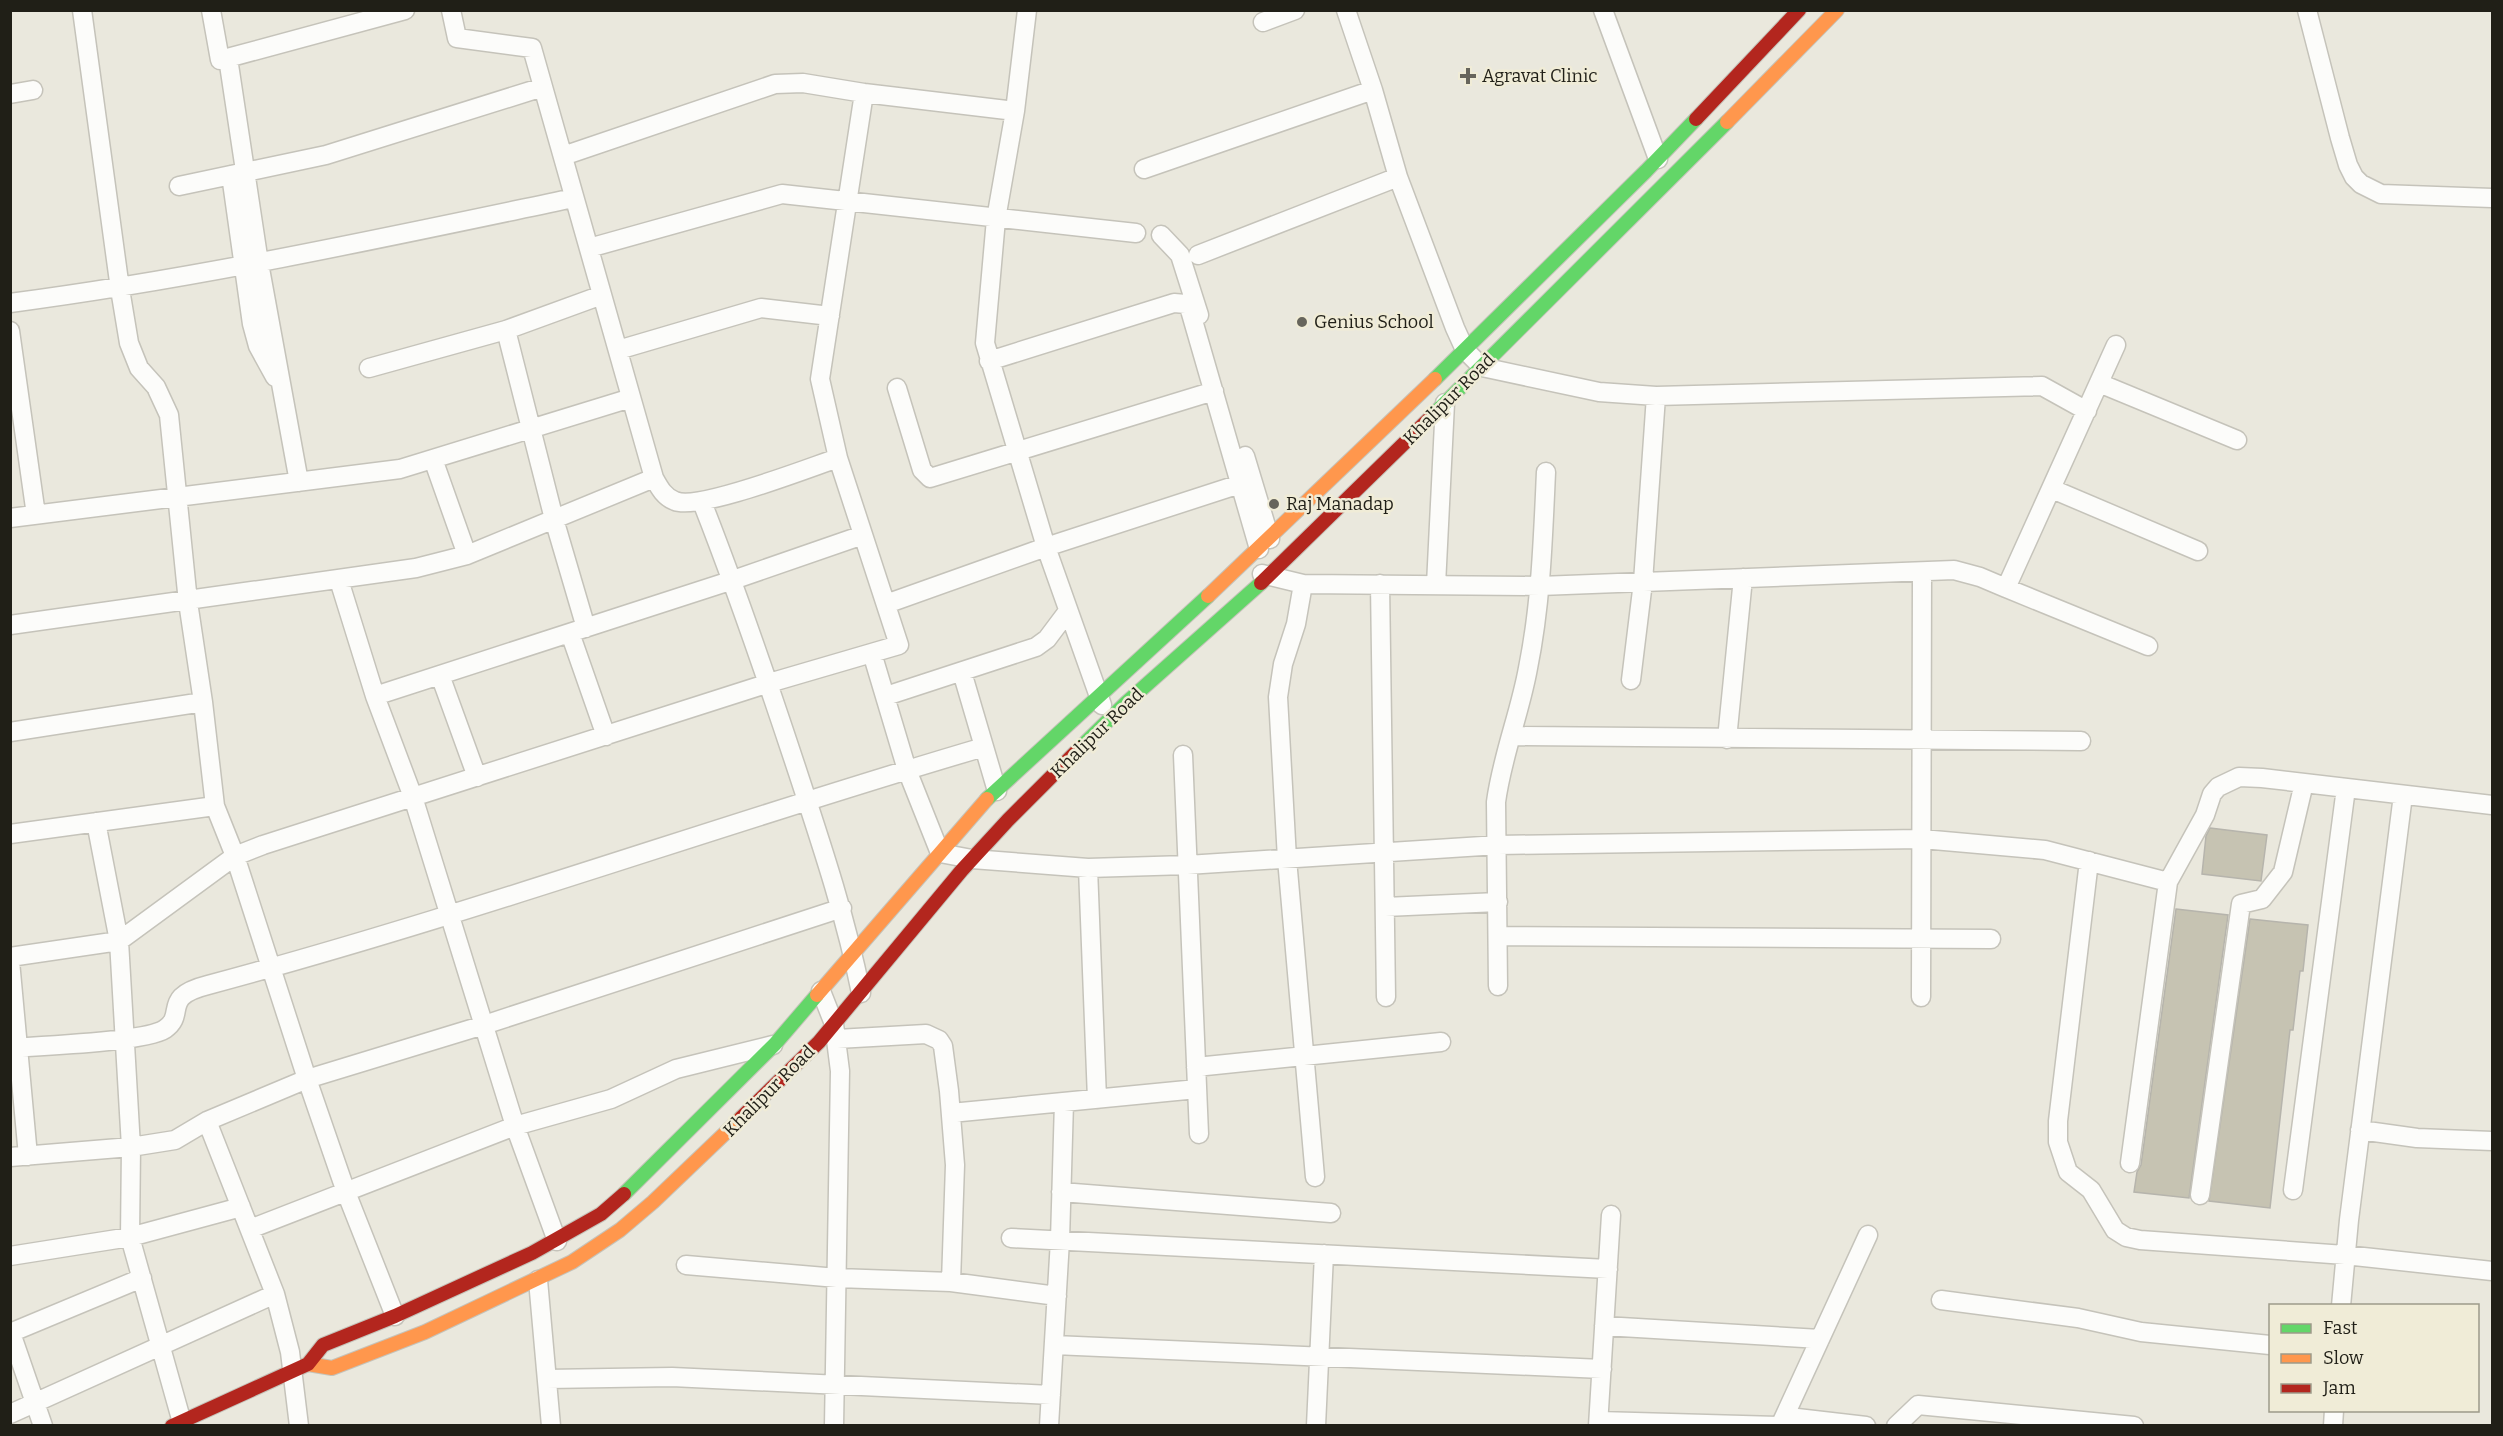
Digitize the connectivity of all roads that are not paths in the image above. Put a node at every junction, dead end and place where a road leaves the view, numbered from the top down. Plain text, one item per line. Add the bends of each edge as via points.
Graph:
1 (82, 10) edge
2 (211, 10) edge
3 (405, 10) edge
4 (451, 10) edge
5 (1027, 10) edge
6 (1295, 10) edge
7 (1346, 10) edge
8 (1603, 10) edge
9 (1799, 10) edge
10 (1837, 10) edge
11 (2307, 10) edge
12 (1819, 18) edge
13 (1263, 22) dead end
14 (228, 58) junction
15 (543, 87) junction
16 (33, 90) dead end
17 (1373, 90) junction
18 (864, 93) junction
19 (10, 94) edge
20 (1015, 111) junction
21 (563, 156) junction
22 (1659, 159) junction
23 (1143, 169) dead end
24 (237, 174) junction
25 (1398, 177) junction
26 (179, 186) dead end
27 (574, 198) junction
28 (2493, 198) edge
29 (847, 203) junction
30 (996, 219) junction
31 (1136, 233) dead end
32 (1161, 235) dead end
33 (589, 248) junction
34 (1198, 255) dead end
35 (252, 265) junction
36 (120, 288) junction
37 (602, 295) junction
38 (10, 303) edge
39 (830, 316) junction
40 (506, 330) junction
41 (10, 331) edge
42 (2116, 345) dead end
43 (618, 350) junction
44 (1465, 350) junction
45 (989, 361) junction
46 (1482, 367) junction
47 (369, 368) dead end
48 (2099, 383) junction
49 (897, 388) dead end
50 (1214, 391) junction
51 (1656, 396) junction
52 (631, 398) junction
53 (1445, 403) junction
54 (2087, 411) junction
55 (531, 430) junction
56 (2237, 440) dead end
57 (1017, 451) junction
58 (838, 458) junction
59 (433, 459) junction
60 (1546, 472) dead end
61 (654, 478) junction
62 (298, 482) junction
63 (1240, 484) junction
64 (2052, 489) junction
65 (178, 498) junction
66 (702, 502) junction
67 (36, 515) junction
68 (10, 518) edge
69 (554, 519) junction
70 (863, 535) junction
71 (1264, 544) junction
72 (1046, 547) junction
73 (2198, 551) dead end
74 (466, 555) junction
75 (1239, 567) junction
76 (1922, 572) junction
77 (1269, 576) junction
78 (1743, 578) junction
79 (339, 580) junction
80 (733, 580) junction
81 (1643, 582) junction
82 (1303, 584) junction
83 (1380, 584) junction
84 (1436, 585) junction
85 (1540, 586) junction
86 (2006, 588) junction
87 (188, 602) junction
88 (886, 604) junction
89 (1068, 611) junction
90 (10, 625) edge
91 (578, 630) junction
92 (2148, 646) dead end
93 (872, 653) junction
94 (962, 672) junction
95 (440, 675) junction
96 (1631, 680) dead end
97 (769, 683) junction
98 (1098, 695) junction
99 (375, 696) junction
100 (886, 696) junction
101 (203, 702) junction
102 (1108, 721) junction
103 (10, 732) edge
104 (606, 736) junction
105 (1511, 736) junction
106 (1727, 739) junction
107 (1922, 741) junction
108 (2081, 741) dead end
109 (984, 747) junction
110 (1183, 755) dead end
111 (907, 770) junction
112 (477, 777) junction
113 (2304, 783) junction
114 (2346, 788) junction
115 (997, 791) junction
116 (2403, 795) junction
117 (413, 797) junction
118 (807, 801) junction
119 (2493, 805) edge
120 (215, 806) junction
121 (96, 822) junction
122 (10, 834) edge
123 (1922, 839) junction
124 (1498, 845) junction
125 (1384, 852) junction
126 (939, 853) junction
127 (235, 856) junction
128 (1287, 858) junction
129 (972, 859) junction
130 (2089, 861) junction
131 (1187, 865) junction
132 (1088, 868) junction
133 (2168, 882) junction
134 (1498, 902) junction
135 (1385, 907) junction
136 (842, 908) junction
137 (450, 916) junction
138 (1498, 936) junction
139 (1922, 937) junction
140 (1991, 939) dead end
141 (119, 941) junction
142 (853, 954) junction
143 (10, 959) edge
144 (273, 969) junction
145 (1498, 986) dead end
146 (821, 991) junction
147 (861, 993) junction
148 (1386, 997) dead end
149 (1921, 997) dead end
150 (484, 1025) junction
151 (835, 1031) junction
152 (125, 1038) junction
153 (1441, 1042) dead end
154 (775, 1044) junction
155 (15, 1048) edge
156 (1304, 1056) junction
157 (1196, 1066) junction
158 (307, 1079) junction
159 (1197, 1089) junction
160 (1097, 1099) junction
161 (1064, 1101) junction
162 (951, 1113) junction
163 (207, 1121) junction
164 (515, 1126) junction
165 (2360, 1130) junction
166 (1199, 1134) dead end
167 (2493, 1141) edge
168 (131, 1147) junction
169 (19, 1156) edge
170 (2130, 1163) dead end
171 (1315, 1177) dead end
172 (2293, 1190) dead end
173 (346, 1192) junction
174 (1061, 1192) junction
175 (2200, 1196) dead end
176 (242, 1207) junction
177 (1331, 1213) dead end
178 (1611, 1215) dead end
179 (250, 1229) junction
180 (1868, 1235) dead end
181 (130, 1237) junction
182 (1011, 1238) dead end
183 (1060, 1240) junction
184 (557, 1241) junction
185 (532, 1253) junction
186 (1324, 1254) junction
187 (2345, 1255) junction
188 (10, 1256) edge
189 (686, 1265) dead end
190 (1608, 1269) junction
191 (2493, 1271) edge
192 (142, 1278) junction
193 (837, 1278) junction
194 (538, 1280) junction
195 (951, 1282) junction
196 (275, 1294) junction
197 (1057, 1296) junction
198 (1941, 1300) dead end
199 (2341, 1304) edge
200 (395, 1316) junction
201 (1604, 1326) junction
202 (11, 1333) edge
203 (1820, 1339) junction
204 (162, 1345) junction
205 (1054, 1345) junction
206 (2269, 1345) edge
207 (1319, 1358) junction
208 (300, 1367) junction
209 (1602, 1369) junction
210 (547, 1378) junction
211 (836, 1384) junction
212 (1051, 1395) junction
213 (35, 1403) junction
214 (10, 1414) edge
215 (2011, 1420) edge
216 (1598, 1423) edge
217 (179, 1424) edge
218 (43, 1425) edge
219 (299, 1425) edge
220 (551, 1425) edge
221 (834, 1425) edge
222 (1049, 1425) edge
223 (1316, 1425) edge
224 (1778, 1425) edge
225 (1866, 1425) edge
226 (1896, 1425) edge
227 (2134, 1425) edge

1 - 36 street
2 - 14 street via 220,60
3 - 14 street
4 - 15 street via 458,38 532,48
5 - 20 street
6 - 13 street
7 - 17 street
8 - 22 street
9 - 22 street, Khalipur Road
10 - 12 street, Khalipur Road
11 - 28 street via 2354,177 2381,194
12 - 46 street, Khalipur Road
14 - 24 street
15 - 21 street
15 - 24 street via 326,155
16 - 19 street
17 - 23 street
17 - 25 street
18 - 20 street
18 - 21 street via 803,83 775,84
18 - 29 street
20 - 30 street
21 - 27 street
22 - 44 street, Khalipur Road
24 - 26 street
24 - 35 street
25 - 34 street
25 - 44 street
27 - 33 street
27 - 35 street
29 - 30 street
29 - 33 street via 782,194
29 - 39 street
30 - 31 street
30 - 45 street via 985,327
32 - 71 street via 1180,255 1224,387
33 - 37 street
35 - 36 street
35 - 62 street via 252,324 282,396
36 - 38 street
36 - 65 street via 133,355 162,396 169,415
37 - 40 street
37 - 43 street
39 - 43 street via 761,308
39 - 58 street via 820,379
40 - 47 street
40 - 55 street
41 - 67 street
42 - 48 street
43 - 52 street
44 - 46 street
44 - 71 street, Khalipur Road
45 - 50 street via 1180,303 1190,310
45 - 57 street
46 - 51 street via 1599,392
46 - 53 street, Khalipur Road
48 - 54 street
48 - 56 street
49 - 57 street via 927,476 935,478
50 - 57 street
50 - 63 street
51 - 54 street via 2042,386
51 - 81 street
52 - 55 street
52 - 61 street
53 - 77 street, Khalipur Road
53 - 84 street
54 - 64 street
55 - 59 street
55 - 69 street
57 - 72 street
58 - 66 street
58 - 70 street
59 - 62 street via 400,469
59 - 74 street
60 - 85 street
61 - 66 street via 674,501
61 - 69 street
62 - 65 street
63 - 71 street
63 - 72 street
64 - 73 street
64 - 86 street
65 - 67 street
65 - 87 street
66 - 80 street
67 - 68 street
69 - 74 street
69 - 91 street
70 - 80 street
70 - 88 street
71 - 75 street, Khalipur Road
72 - 88 street
72 - 89 street
74 - 79 street via 416,568
75 - 77 street
75 - 98 street, Khalipur Road
76 - 78 street
76 - 86 street via 1954,570
76 - 107 street
77 - 82 street
77 - 102 street, Khalipur Road
78 - 81 street
78 - 106 street
79 - 87 street
79 - 99 street
80 - 91 street
80 - 97 street
81 - 85 street
81 - 96 street
82 - 83 street
82 - 128 street via 1278,697
83 - 84 street
83 - 125 street
84 - 85 street
85 - 105 street via 1528,669
86 - 92 street
87 - 90 street
87 - 101 street
88 - 93 street via 899,645
89 - 94 street via 1036,647
89 - 98 street
91 - 95 street
91 - 104 street
93 - 97 street
93 - 100 street
94 - 100 street
94 - 109 street
95 - 99 street
95 - 112 street
97 - 104 street
97 - 118 street
98 - 102 street
98 - 115 street, Khalipur Road
99 - 117 street
100 - 111 street
101 - 103 street
101 - 120 street
102 - 129 street, Khalipur Road
104 - 112 street
105 - 106 street
105 - 124 street via 1498,784
106 - 107 street
107 - 108 street
107 - 123 street
109 - 111 street
109 - 115 street
110 - 131 street
111 - 118 street
111 - 126 street
112 - 117 street
113 - 114 street
113 - 133 street via 2239,777 2218,787
113 - 175 street via 2283,872 2262,899 2241,904
114 - 116 street
114 - 172 street
115 - 126 street, Khalipur Road
116 - 119 street
116 - 165 street
117 - 127 street
117 - 137 street
118 - 136 street
118 - 137 street
120 - 121 street
120 - 127 street
121 - 122 street
121 - 141 street
123 - 124 street
123 - 130 street via 2045,850
123 - 139 street
124 - 125 street
124 - 134 street
125 - 128 street
125 - 135 street
126 - 129 street
126 - 142 street, Khalipur Road
127 - 141 street
127 - 144 street
128 - 131 street
128 - 156 street
129 - 132 street
129 - 147 street, Khalipur Road
130 - 133 street
130 - 187 street via 2058,1121 2058,1142 2068,1172 2091,1190 2115,1230 2126,1237
131 - 132 street
131 - 157 street
132 - 160 street
133 - 170 street
134 - 135 street
134 - 138 street
135 - 148 street
136 - 142 street
136 - 150 street
137 - 144 street
137 - 150 street
138 - 139 street
138 - 145 street
139 - 140 street
139 - 149 street
141 - 143 street
141 - 152 street
142 - 146 street, Khalipur Road
142 - 147 street
143 - 155 street
144 - 152 street via 188,991 177,1002 168,1027
144 - 158 street
146 - 151 street
146 - 154 street, Khalipur Road
147 - 151 street, Khalipur Road
150 - 158 street
150 - 164 street
151 - 162 street via 933,1036 943,1046
151 - 193 street via 840,1071
151 - 194 street, Khalipur Road via 620,1230
152 - 155 street
152 - 168 street
153 - 156 street
154 - 164 street via 693,1063 611,1099
154 - 184 street, Khalipur Road via 638,1182 601,1214
155 - 169 street
156 - 157 street
156 - 171 street
157 - 159 street
158 - 163 street
158 - 173 street
159 - 160 street
159 - 166 street
160 - 161 street
161 - 162 street
161 - 174 street
162 - 195 street via 955,1165
163 - 168 street via 175,1140
163 - 176 street
164 - 173 street
164 - 184 street
165 - 167 street via 2417,1138
165 - 187 street
168 - 169 street
168 - 181 street
173 - 179 street
173 - 200 street
174 - 177 street
174 - 183 street
176 - 179 street
176 - 181 street
178 - 190 street
179 - 196 street
180 - 203 street
181 - 188 street
181 - 192 street
182 - 183 street
183 - 186 street
183 - 197 street
184 - 185 street, Khalipur Road
185 - 194 street
185 - 200 street, Khalipur Road
186 - 190 street
186 - 207 street
187 - 191 street
187 - 199 street
189 - 193 street
190 - 201 street
192 - 202 street
192 - 204 street
193 - 195 street
193 - 211 street
194 - 208 street, Khalipur Road via 350,1362 332,1368
194 - 210 street
195 - 197 street
196 - 204 street
196 - 208 street via 290,1352
197 - 205 street
198 - 206 street via 2078,1318 2141,1332
200 - 208 street, Khalipur Road via 323,1345
201 - 203 street
201 - 209 street
202 - 213 street
203 - 225 street via 1780,1425 1797,1418
204 - 213 street
204 - 217 street
205 - 207 street
205 - 212 street
207 - 209 street
207 - 223 street
208 - 217 street, Khalipur Road
208 - 219 street
209 - 216 street
210 - 211 street via 672,1377
210 - 220 street
211 - 212 street
211 - 221 street
212 - 222 street
213 - 214 street
213 - 218 street
215 - 226 street via 1918,1405
215 - 227 street
216 - 224 street

